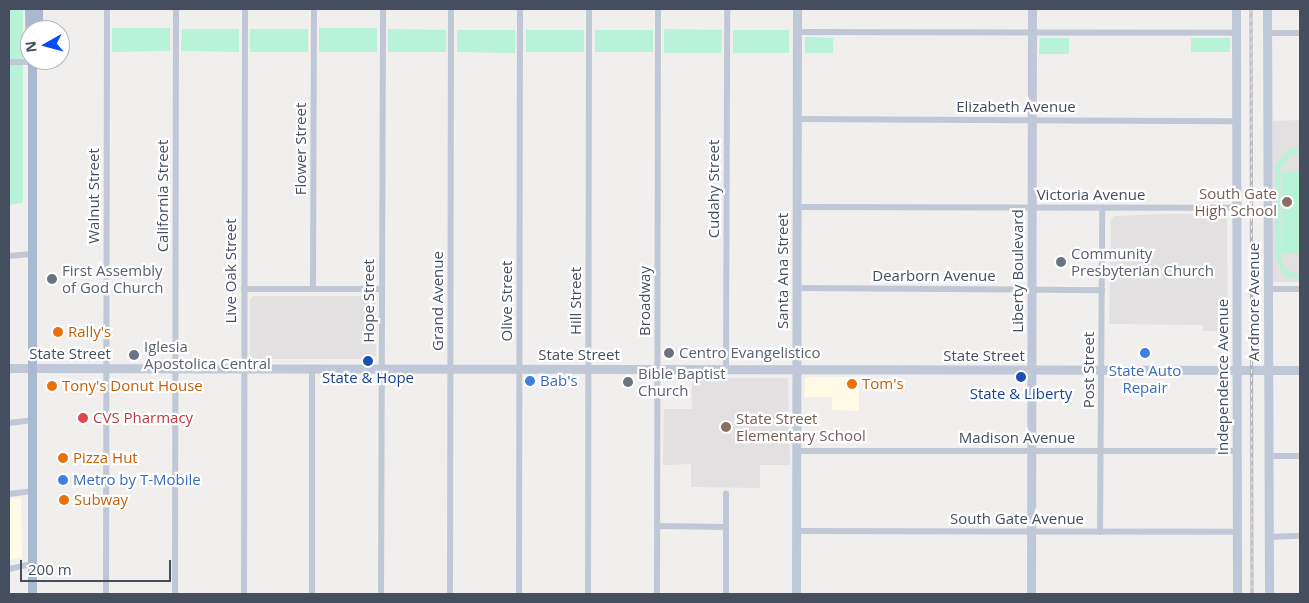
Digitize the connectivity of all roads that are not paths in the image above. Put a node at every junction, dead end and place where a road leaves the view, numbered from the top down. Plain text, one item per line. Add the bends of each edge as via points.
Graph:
1 (107, 9) edge
2 (176, 9) edge
3 (245, 9) edge
4 (314, 9) edge
5 (382, 9) edge
6 (451, 9) edge
7 (520, 9) edge
8 (589, 9) edge
9 (658, 9) edge
10 (727, 9) edge
11 (798, 9) edge
12 (1032, 9) edge
13 (1236, 9) edge
14 (1267, 9) edge
15 (797, 32) junction
16 (1032, 32) junction
17 (1236, 33) junction
18 (1267, 33) junction
19 (1300, 33) edge
20 (33, 70) edge
21 (797, 120) junction
22 (1032, 120) junction
23 (1236, 121) junction
24 (797, 207) junction
25 (1032, 208) junction
26 (1102, 208) junction
27 (1236, 208) junction
28 (33, 254) junction
29 (9, 256) edge
30 (796, 288) junction
31 (244, 289) junction
32 (313, 289) junction
33 (382, 289) junction
34 (1031, 289) junction
35 (1268, 289) junction
36 (1300, 289) edge
37 (1102, 290) junction
38 (33, 367) junction
39 (9, 368) edge
40 (106, 368) junction
41 (174, 368) junction
42 (244, 368) junction
43 (312, 368) junction
44 (382, 368) junction
45 (450, 368) junction
46 (520, 369) junction
47 (588, 369) junction
48 (657, 369) junction
49 (726, 369) junction
50 (796, 370) junction
51 (1031, 370) junction
52 (1102, 370) junction
53 (1237, 370) junction
54 (1268, 370) junction
55 (1300, 370) edge
56 (33, 420) junction
57 (9, 423) edge
58 (796, 451) junction
59 (1031, 451) junction
60 (1101, 451) junction
61 (1237, 451) junction
62 (1268, 456) junction
63 (1300, 456) edge
64 (32, 490) junction
65 (9, 494) edge
66 (726, 494) dead end
67 (657, 526) junction
68 (726, 527) junction
69 (796, 531) junction
70 (1031, 532) junction
71 (1100, 532) junction
72 (1237, 532) junction
73 (1300, 536) edge
74 (1268, 537) junction
75 (32, 564) junction
76 (9, 570) edge
77 (32, 594) edge
78 (106, 594) edge
79 (175, 594) edge
80 (244, 594) edge
81 (312, 594) edge
82 (381, 594) edge
83 (450, 594) edge
84 (519, 594) edge
85 (588, 594) edge
86 (656, 594) edge
87 (726, 594) edge
88 (796, 594) edge
89 (1031, 594) edge
90 (1238, 594) edge
91 (1269, 594) edge

1 - 40 street, Walnut Street
2 - 41 street, California Street
3 - 31 street, Live Oak Street
4 - 32 street, Flower Street
5 - 33 street, Hope Street
6 - 45 street, Grand Avenue
7 - 46 street, Olive Street
8 - 47 street, Hill Street
9 - 48 street, Broadway
10 - 49 street, Cudahy Street
11 - 15 street, Santa Ana Street
12 - 16 street, Liberty Boulevard
13 - 17 street, Independence Avenue
14 - 18 street, Ardmore Avenue
15 - 16 street
15 - 21 street, Santa Ana Street
16 - 17 street
16 - 22 street, Liberty Boulevard
17 - 23 street, Independence Avenue
18 - 19 street
18 - 35 street, Ardmore Avenue
20 - 28 main road
21 - 22 street, Elizabeth Avenue
21 - 24 street, Santa Ana Street
22 - 23 street, Elizabeth Avenue
22 - 25 street, Liberty Boulevard
23 - 27 street, Independence Avenue
24 - 25 street, Victoria Avenue
24 - 30 street, Santa Ana Street
25 - 26 street, Victoria Avenue
25 - 34 street, Liberty Boulevard
26 - 27 street, Victoria Avenue
26 - 37 street, Post Street
27 - 53 street, Independence Avenue
28 - 29 street
28 - 38 main road
30 - 34 street, Dearborn Avenue
30 - 50 street, Santa Ana Street
31 - 32 street
31 - 42 street, Live Oak Street
32 - 33 street
33 - 44 street, Hope Street
34 - 37 street, Dearborn Avenue
34 - 51 street, Liberty Boulevard
35 - 36 street
35 - 54 street, Ardmore Avenue
37 - 52 street, Post Street
38 - 39 street, State Street
38 - 40 street, State Street
38 - 56 main road
40 - 41 street, State Street
40 - 78 street, Walnut Street
41 - 42 street, State Street
41 - 79 street, California Street
42 - 43 street, State Street
42 - 80 street, Live Oak Street
43 - 44 street, State Street
43 - 81 street
44 - 45 street, State Street
44 - 82 street, Hope Street
45 - 46 street, State Street
45 - 83 street, Grand Avenue
46 - 47 street, State Street
46 - 84 street, Olive Street
47 - 48 street, State Street
47 - 85 street, Hill Street
48 - 49 street, State Street
48 - 67 street, Broadway
49 - 50 street, State Street
50 - 51 street, State Street
50 - 58 street, Santa Ana Street
51 - 52 street, State Street
51 - 59 street, Liberty Boulevard
52 - 53 street, State Street
52 - 60 street, Post Street
53 - 54 street, State Street
53 - 61 street, Independence Avenue
54 - 55 street, State Street
54 - 62 street, Ardmore Avenue
56 - 57 street
56 - 64 main road
58 - 59 street, Madison Avenue
58 - 69 street, Santa Ana Street
59 - 60 street, Madison Avenue
59 - 70 street, Liberty Boulevard
60 - 61 street, Madison Avenue
60 - 71 street, Post Street
61 - 72 street, Independence Avenue
62 - 63 street
62 - 74 street, Ardmore Avenue
64 - 65 street
64 - 75 main road
66 - 68 street
67 - 68 street
67 - 86 street, Broadway
68 - 87 street
69 - 70 street, South Gate Avenue
69 - 88 street, Santa Ana Street
70 - 71 street, South Gate Avenue
70 - 89 street, Liberty Boulevard
71 - 72 street, South Gate Avenue
72 - 90 street, Independence Avenue
73 - 74 street
74 - 91 street, Ardmore Avenue
75 - 76 street
75 - 77 main road

